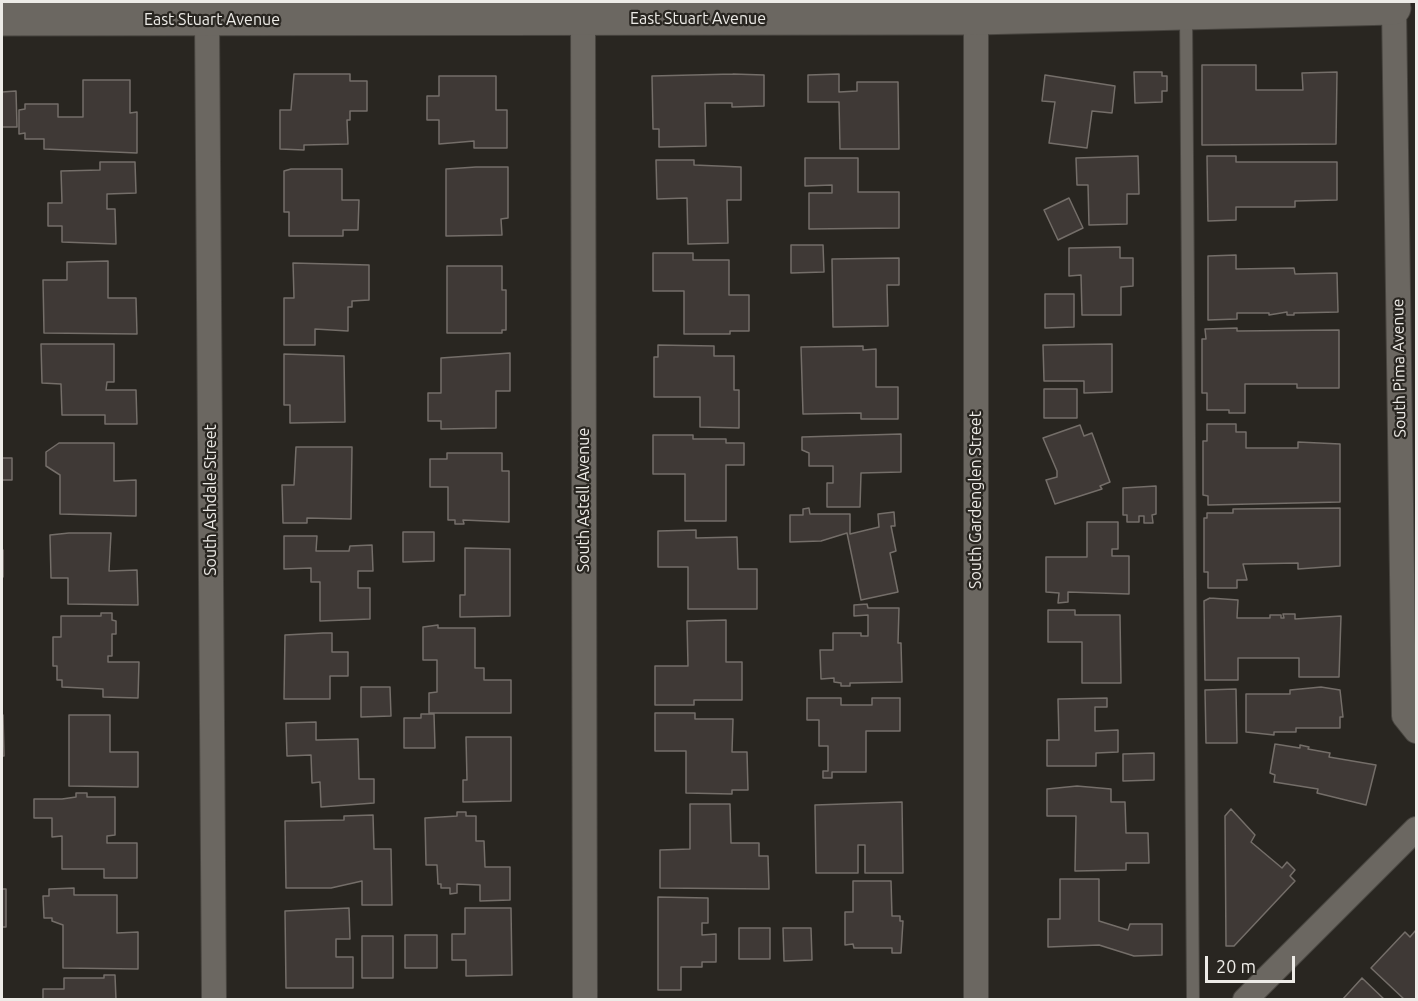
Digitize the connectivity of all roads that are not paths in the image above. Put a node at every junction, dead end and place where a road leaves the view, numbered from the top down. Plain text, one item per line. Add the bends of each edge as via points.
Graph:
1 (1396, 5) edge
2 (586, 10) edge
3 (978, 10) edge
4 (210, 11) edge
5 (1186, 13) junction
6 (2, 19) edge
7 (1409, 507) edge
8 (1416, 731) edge
9 (1416, 829) edge
10 (214, 999) edge
11 (585, 999) edge
12 (976, 999) edge
13 (1193, 999) edge
14 (1245, 999) edge

1 - 5 street, East Stuart Avenue
1 - 7 street, South Pima Avenue
2 - 3 street, East Stuart Avenue
2 - 4 street, East Stuart Avenue
2 - 11 street, South Astell Avenue
3 - 5 street, East Stuart Avenue
3 - 12 street, South Gardenglen Street
4 - 6 street, East Stuart Avenue
4 - 10 street, South Ashdale Street
5 - 13 lane
7 - 8 street, South Pima Avenue via 1404,716
9 - 14 street

